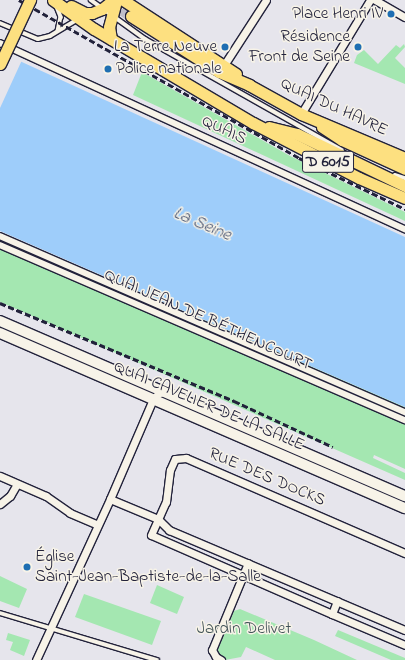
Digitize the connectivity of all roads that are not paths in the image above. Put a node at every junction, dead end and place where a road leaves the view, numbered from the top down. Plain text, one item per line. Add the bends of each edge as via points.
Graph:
1 (26, 0) edge
2 (30, 0) edge
3 (91, 0) edge
4 (113, 0) edge
5 (116, 0) edge
6 (123, 0) edge
7 (266, 0) edge
8 (370, 0) edge
9 (374, 0) edge
10 (54, 1) edge
11 (25, 12) junction
12 (106, 13) junction
13 (130, 16) tunnel mouth
14 (405, 17) edge
15 (79, 18) junction
16 (0, 23) edge
17 (58, 30) junction
18 (110, 39) junction
19 (0, 43) edge
20 (0, 64) edge
21 (224, 65) junction
22 (249, 85) junction
23 (301, 114) junction
24 (253, 123) junction
25 (405, 158) edge
26 (405, 169) edge
27 (405, 178) edge
28 (405, 186) edge
29 (405, 198) edge
30 (405, 229) edge
31 (0, 236) edge
32 (0, 245) edge
33 (0, 320) edge
34 (0, 333) edge
35 (165, 392) junction
36 (153, 399) junction
37 (405, 412) edge
38 (405, 420) edge
39 (0, 476) edge
40 (17, 484) junction
41 (405, 496) edge
42 (110, 499) junction
43 (0, 504) edge
44 (405, 508) edge
45 (158, 519) junction
46 (98, 525) junction
47 (405, 553) edge
48 (248, 563) junction
49 (243, 575) junction
50 (337, 601) junction
51 (0, 614) edge
52 (332, 614) junction
53 (50, 629) junction
54 (405, 630) edge
55 (405, 645) edge
56 (36, 660) edge
57 (157, 660) edge
58 (221, 660) edge

1 - 11 main road, bridge
2 - 11 main road, bridge
3 - 12 lane
4 - 12 main road
5 - 12 main road
6 - 21 main road, QUAI DU HAVRE / D 6015
7 - 21 street
8 - 23 street
9 - 14 street
10 - 12 main road via 86,13
10 - 15 main road via 63,10
10 - 17 lane via 61,17
11 - 20 main road, bridge
12 - 18 main road
12 - 27 lane via 149,42 291,123
13 - 22 main road, QUAI DU HAVRE / D 6015 via 219,72
15 - 17 lane
15 - 18 main road
16 - 17 lane via 32,38 43,38
18 - 24 main road, D 6015
19 - 30 street, QUAIS
21 - 22 main road, QUAI DU HAVRE / D 6015
22 - 23 main road, QUAI DU HAVRE / D 6015
23 - 25 main road, QUAI DU HAVRE / D 6015
23 - 26 main road, D 6015 via 342,140
24 - 28 main road, D 6015 via 297,134
24 - 29 main road, D 6015 via 359,178
31 - 37 street, QUAI JEAN DE BÉTHENCOURT
32 - 38 street, QUAI JEAN DE BÉTHENCOURT
33 - 35 main road, QUAI CAVELIER DE LA SALLE
34 - 36 main road, QUAI CAVELIER DE LA SALLE
35 - 36 street via 159,393
35 - 41 main road, QUAI CAVELIER DE LA SALLE
36 - 42 street
36 - 44 main road, QUAI CAVELIER DE LA SALLE
39 - 40 street
40 - 43 street via 10,496
40 - 46 street
42 - 45 street
42 - 46 street
45 - 47 street, RUE DES DOCKS via 166,502 172,463 180,457
45 - 48 street via 169,530
45 - 49 street via 151,535
46 - 53 street
48 - 49 street
48 - 50 street
49 - 52 street
49 - 58 street via 212,650
50 - 52 street
50 - 54 street
51 - 53 lane
52 - 55 street
53 - 56 street
53 - 57 lane

